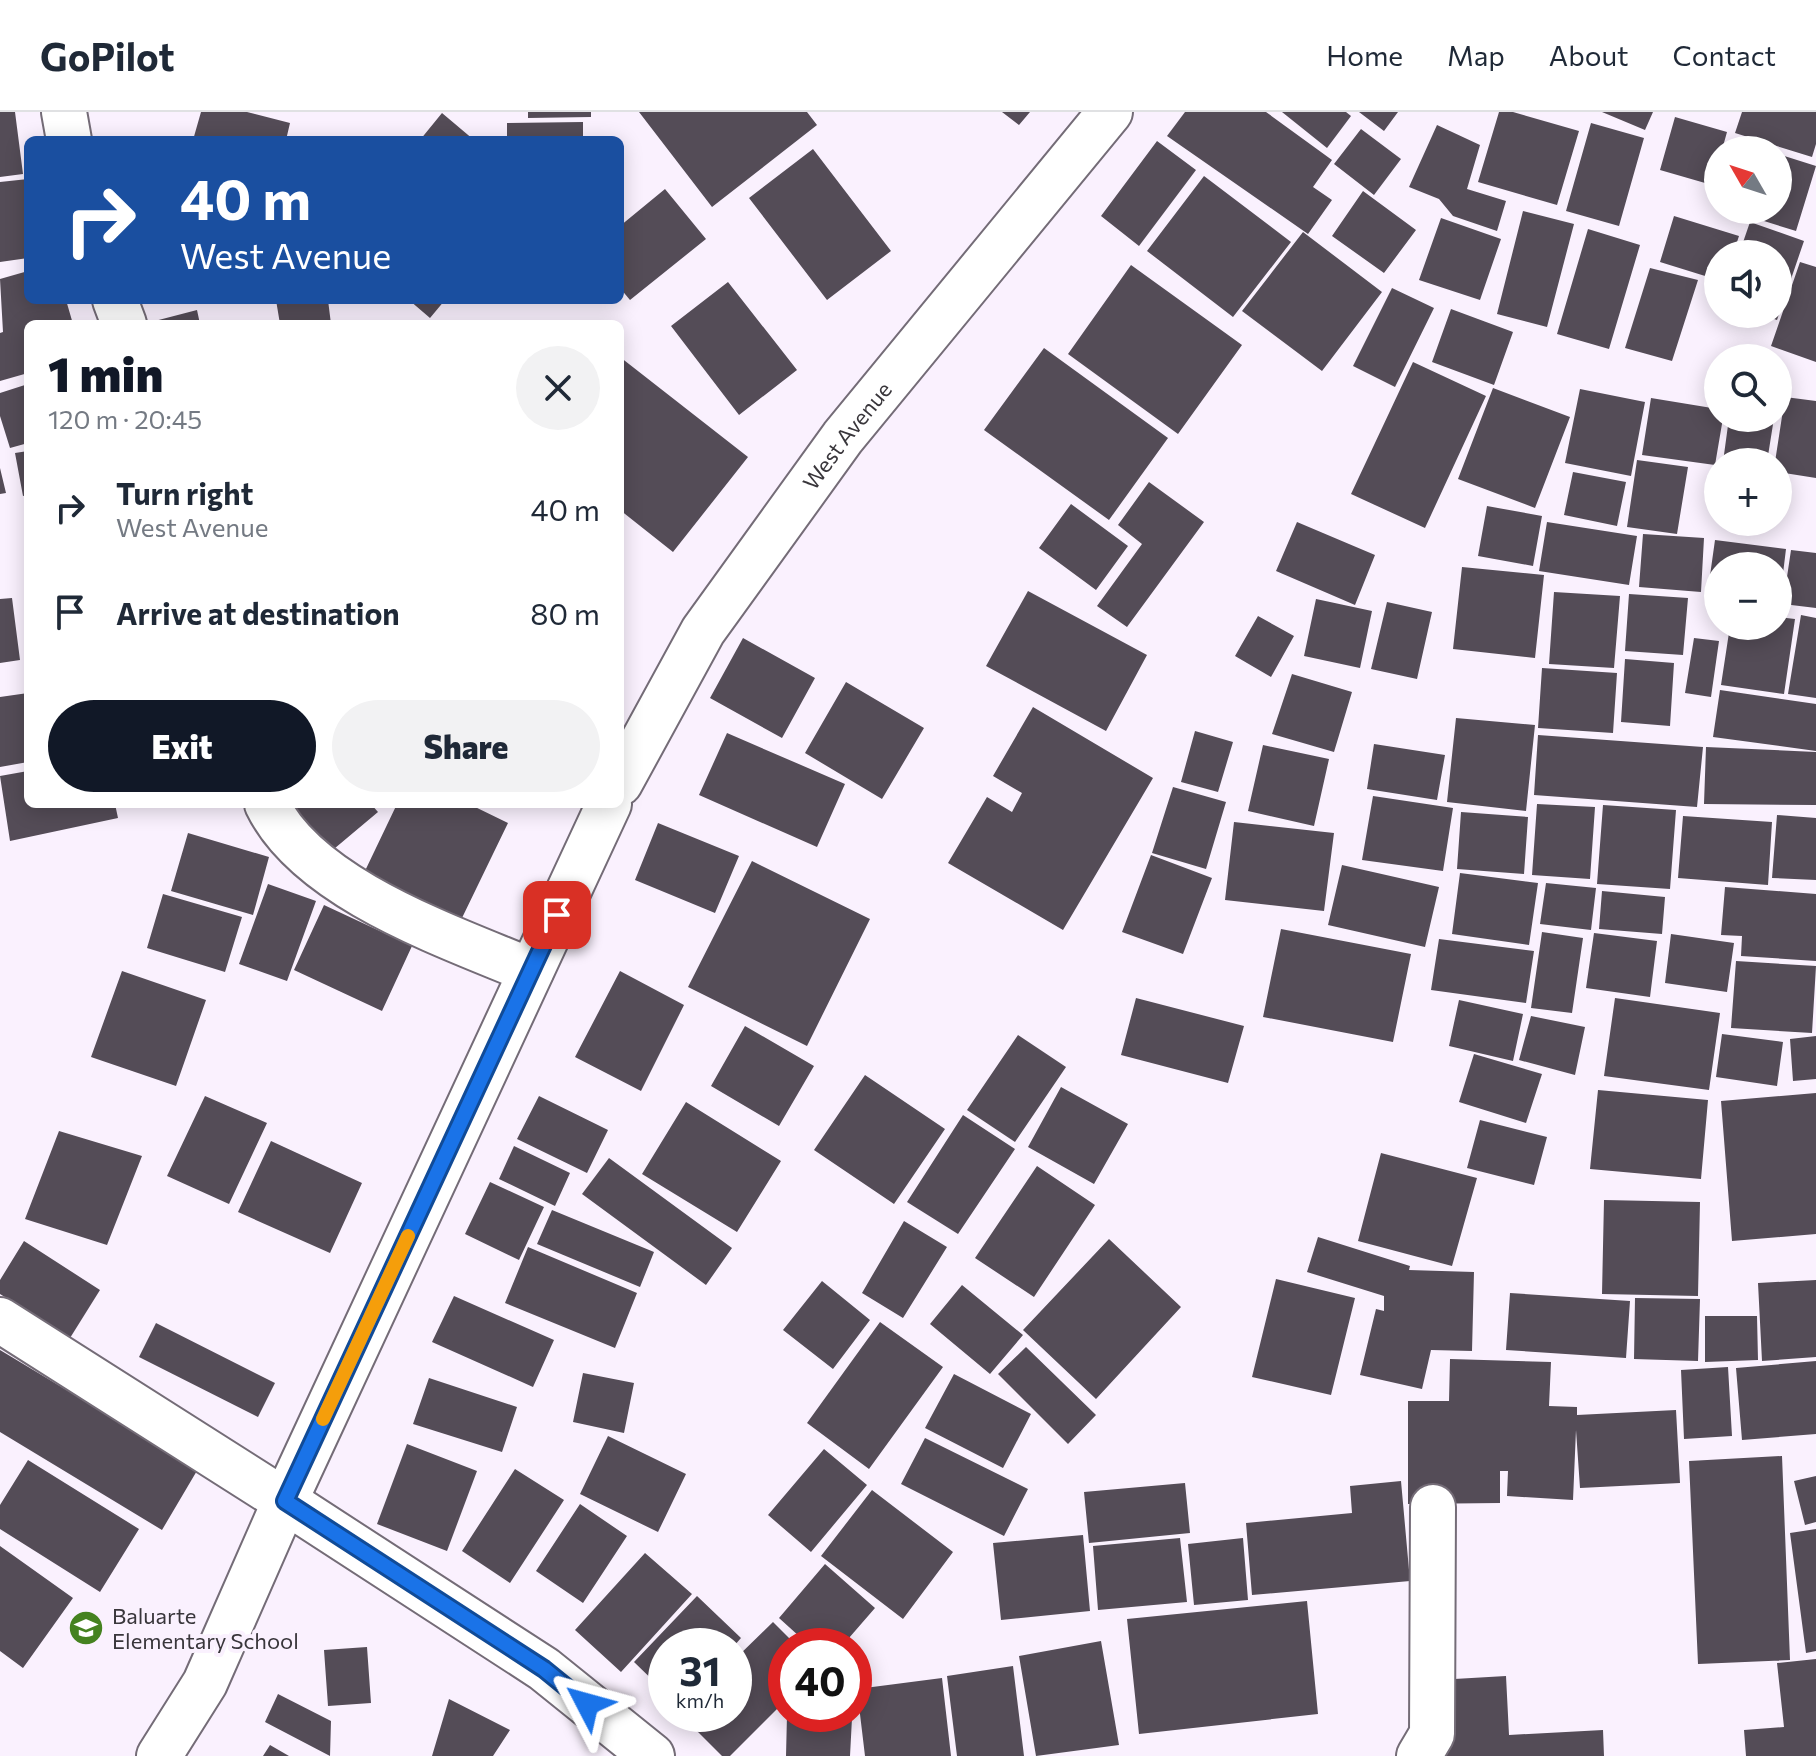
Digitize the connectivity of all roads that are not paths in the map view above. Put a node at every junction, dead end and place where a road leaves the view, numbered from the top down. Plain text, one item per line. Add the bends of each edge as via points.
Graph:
1 (64, 112) edge
2 (1110, 112) edge
3 (68, 136) edge
4 (624, 776) edge
5 (269, 808) edge
6 (607, 808) edge
7 (531, 971) junction
8 (0, 1320) edge
9 (285, 1501) junction
10 (1433, 1507) dead end
11 (159, 1756) edge
12 (652, 1756) edge
13 (1419, 1756) edge

1 - 3 main road
2 - 4 main road, West Avenue via 834,450 703,631
5 - 7 main road via 279,828 315,865 421,924
6 - 7 main road
7 - 9 main road
8 - 9 main road
9 - 11 main road via 205,1683
9 - 12 main road via 544,1669
10 - 13 main road via 1432,1734

